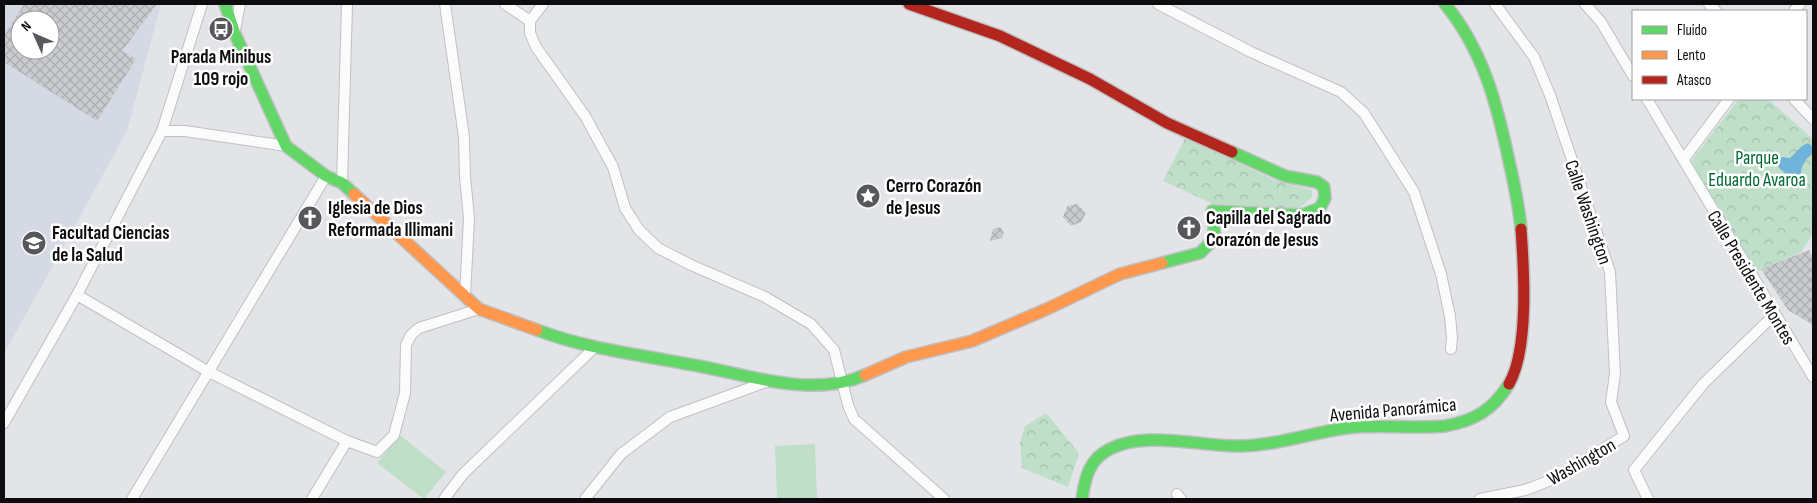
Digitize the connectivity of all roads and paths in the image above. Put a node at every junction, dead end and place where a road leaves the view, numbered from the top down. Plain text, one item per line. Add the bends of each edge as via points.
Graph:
1 (202, 4) edge
2 (225, 4) edge
3 (240, 4) edge
4 (347, 4) edge
5 (444, 4) edge
6 (505, 4) edge
7 (543, 4) edge
8 (909, 4) edge
9 (1158, 4) edge
10 (1445, 4) edge
11 (1495, 4) edge
12 (1585, 4) edge
13 (530, 21) junction
14 (235, 34) junction
15 (1632, 74) edge
16 (1648, 100) edge
17 (1728, 100) edge
18 (1795, 100) edge
19 (1813, 118) edge
20 (162, 131) junction
21 (286, 146) junction
22 (1682, 160) junction
23 (326, 176) junction
24 (342, 183) junction
25 (78, 295) junction
26 (465, 296) junction
27 (479, 309) junction
28 (1774, 315) junction
29 (595, 347) junction
30 (1450, 348) dead end
31 (209, 372) junction
32 (1813, 377) edge
33 (767, 381) junction
34 (842, 384) junction
35 (4, 423) edge
36 (1624, 436) joint
37 (347, 440) junction
38 (132, 499) edge
39 (312, 499) edge
40 (444, 499) edge
41 (585, 499) edge
42 (944, 499) edge
43 (1082, 499) edge
44 (1480, 499) edge
45 (1648, 499) edge

1 - 20 street
2 - 14 street
3 - 14 street
4 - 24 street
5 - 26 street via 464,137 469,218
6 - 13 street
7 - 13 street
8 - 34 street via 1000,36 1090,79 1167,123 1285,176 1317,182 1324,188 1325,198 1320,208 1302,215 1212,211 1215,238 1200,253 1120,274 972,341 906,357
9 - 30 street via 1253,53 1341,92 1364,113 1414,192 1441,274 1450,316
10 - 43 street, Avenida Panorámica via 1454,12 1487,74 1520,216 1523,282 1521,353 1505,389 1490,410 1454,425 1354,427 1281,443 1237,446 1139,442 1110,449 1095,459 1086,474
11 - 36 street, Calle Washington via 1534,57 1610,272 1615,374 1611,402
12 - 15 street via 1601,22
13 - 34 street via 530,33 536,48 585,116 613,167 625,208 639,230 658,248 765,297 811,324 834,350
14 - 21 street
16 - 22 street, Calle Presidente Montes
17 - 22 street
18 - 19 street
20 - 21 street via 185,131
20 - 25 street
21 - 23 street
22 - 28 street, Calle Presidente Montes
23 - 24 street
23 - 31 street
24 - 26 street
25 - 31 street
25 - 35 street
26 - 27 street
27 - 29 street via 541,332
27 - 37 street via 419,328 411,335 406,345 405,393 394,435 377,452
28 - 32 street, Calle Presidente Montes
28 - 45 street via 1703,384 1634,470
29 - 33 street
29 - 40 street via 463,474
31 - 37 street
31 - 38 street
33 - 34 street
33 - 41 street via 670,417 621,454
34 - 42 street via 854,419
36 - 44 street, Washington via 1554,479 1525,490
37 - 39 street

